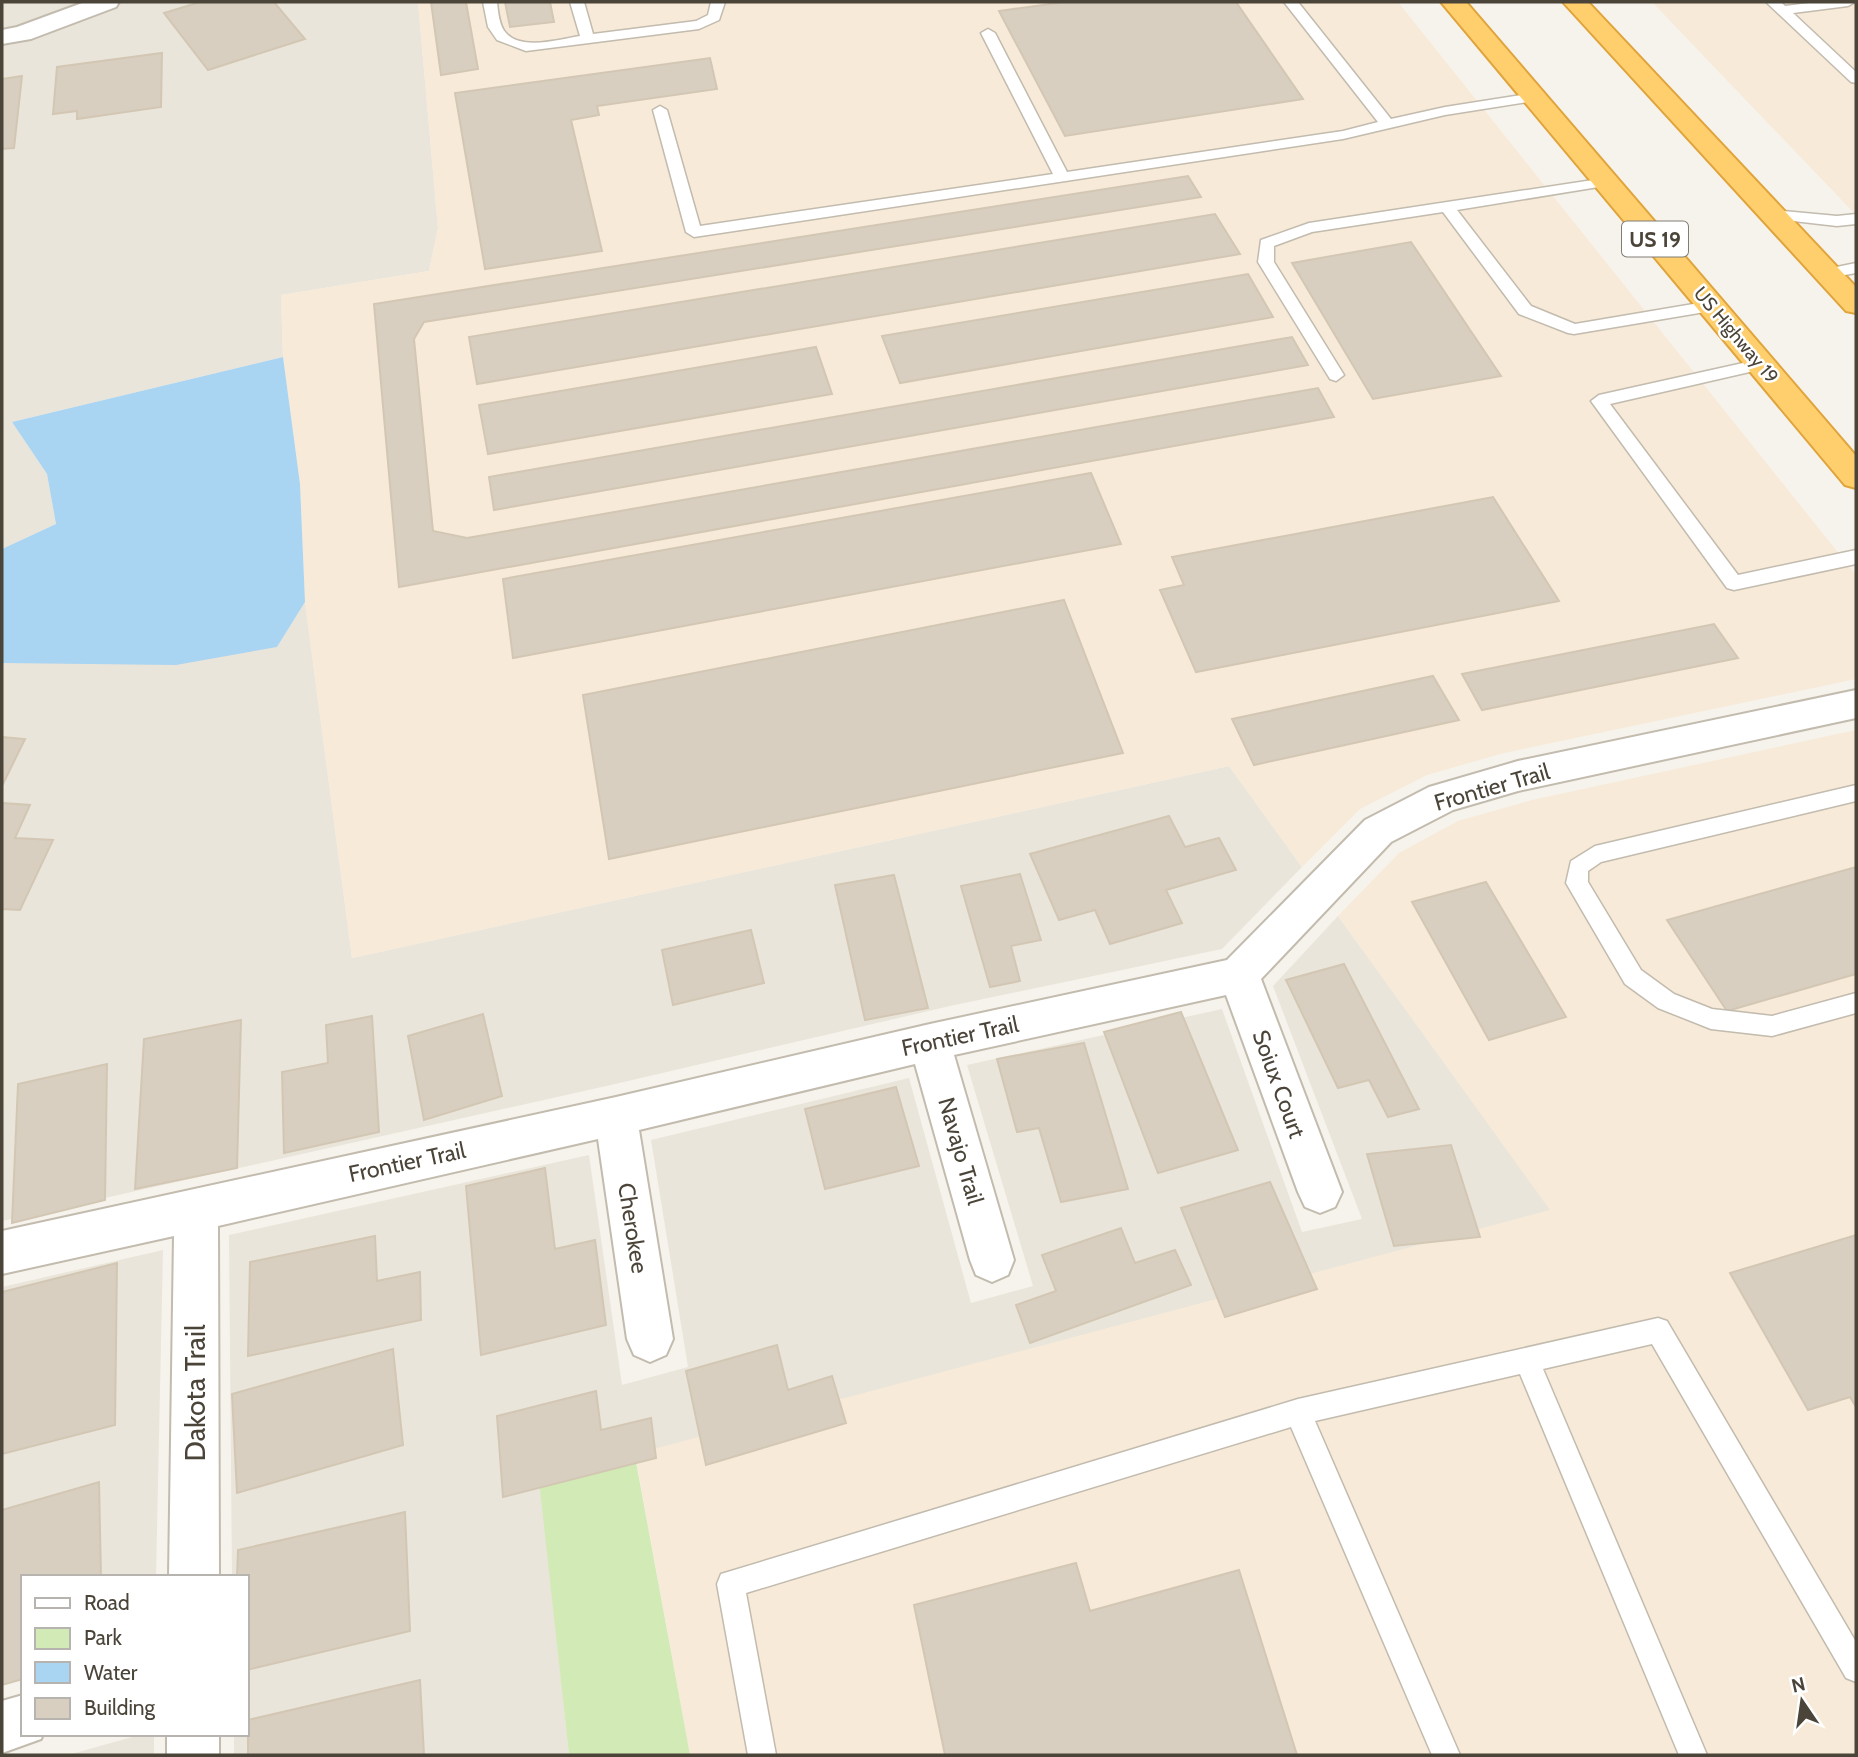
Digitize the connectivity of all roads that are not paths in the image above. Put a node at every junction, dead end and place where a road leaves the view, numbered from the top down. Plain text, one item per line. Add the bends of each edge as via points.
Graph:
1 (107, 2) edge
2 (490, 2) edge
3 (577, 2) edge
4 (718, 2) edge
5 (1291, 2) edge
6 (1453, 2) edge
7 (1575, 2) edge
8 (1847, 2) edge
9 (1778, 6) edge
10 (988, 33) dead end
11 (2, 37) edge
12 (588, 39) junction
13 (1856, 79) edge
14 (1534, 97) junction
15 (660, 110) dead end
16 (1387, 124) junction
17 (1062, 176) junction
18 (1606, 182) junction
19 (1447, 206) junction
20 (1773, 215) junction
21 (1856, 219) edge
22 (1856, 268) edge
23 (1828, 273) junction
24 (1856, 304) edge
25 (1712, 306) junction
26 (1761, 364) junction
27 (1335, 375) dead end
28 (1856, 477) edge
29 (1856, 557) edge
30 (1856, 704) edge
31 (1856, 793) edge
32 (1240, 975) junction
33 (1856, 1003) edge
34 (930, 1042) junction
35 (616, 1116) junction
36 (1320, 1192) dead end
37 (196, 1209) junction
38 (2, 1253) edge
39 (992, 1260) dead end
40 (650, 1339) dead end
41 (1527, 1361) junction
42 (1298, 1412) junction
43 (194, 1575) edge
44 (1856, 1668) edge
45 (21, 1722) edge
46 (2, 1727) edge
47 (193, 1736) edge
48 (193, 1755) edge
49 (762, 1755) edge
50 (1446, 1755) edge
51 (1693, 1755) edge

1 - 11 street
2 - 12 lane via 496,33 509,44 526,47
3 - 12 lane
4 - 12 lane via 714,17 699,24
5 - 16 lane
6 - 14 highway, US Highway 19 / US 19
7 - 20 highway
8 - 9 lane
9 - 13 lane
10 - 17 lane
14 - 16 lane
14 - 18 highway, US Highway 19 / US 19
15 - 17 lane via 694,232
16 - 17 lane via 1343,135
18 - 19 lane
18 - 25 highway, US Highway 19 / US 19
19 - 25 lane via 1525,310 1574,330
19 - 27 lane via 1309,228 1266,243 1266,262
20 - 21 lane
20 - 23 highway
22 - 23 lane
23 - 24 highway
25 - 26 highway, US Highway 19 / US 19
26 - 28 highway, US Highway 19 / US 19
26 - 29 lane via 1600,401 1734,583
30 - 32 street, Frontier Trail via 1518,776 1442,798 1378,831
31 - 33 lane via 1595,855 1578,867 1577,883 1633,977 1666,1001 1710,1019 1772,1026
32 - 34 street, Frontier Trail
32 - 36 street, Soiux Court
34 - 35 street, Frontier Trail
34 - 39 street, Navajo Trail
35 - 37 street, Frontier Trail
35 - 40 street, Cherokee
37 - 38 street, Frontier Trail
37 - 43 street, Dakota Trail
41 - 42 lane
41 - 44 lane via 1658,1330
41 - 51 lane
42 - 49 lane via 732,1584
42 - 50 lane
45 - 46 street
47 - 48 street

